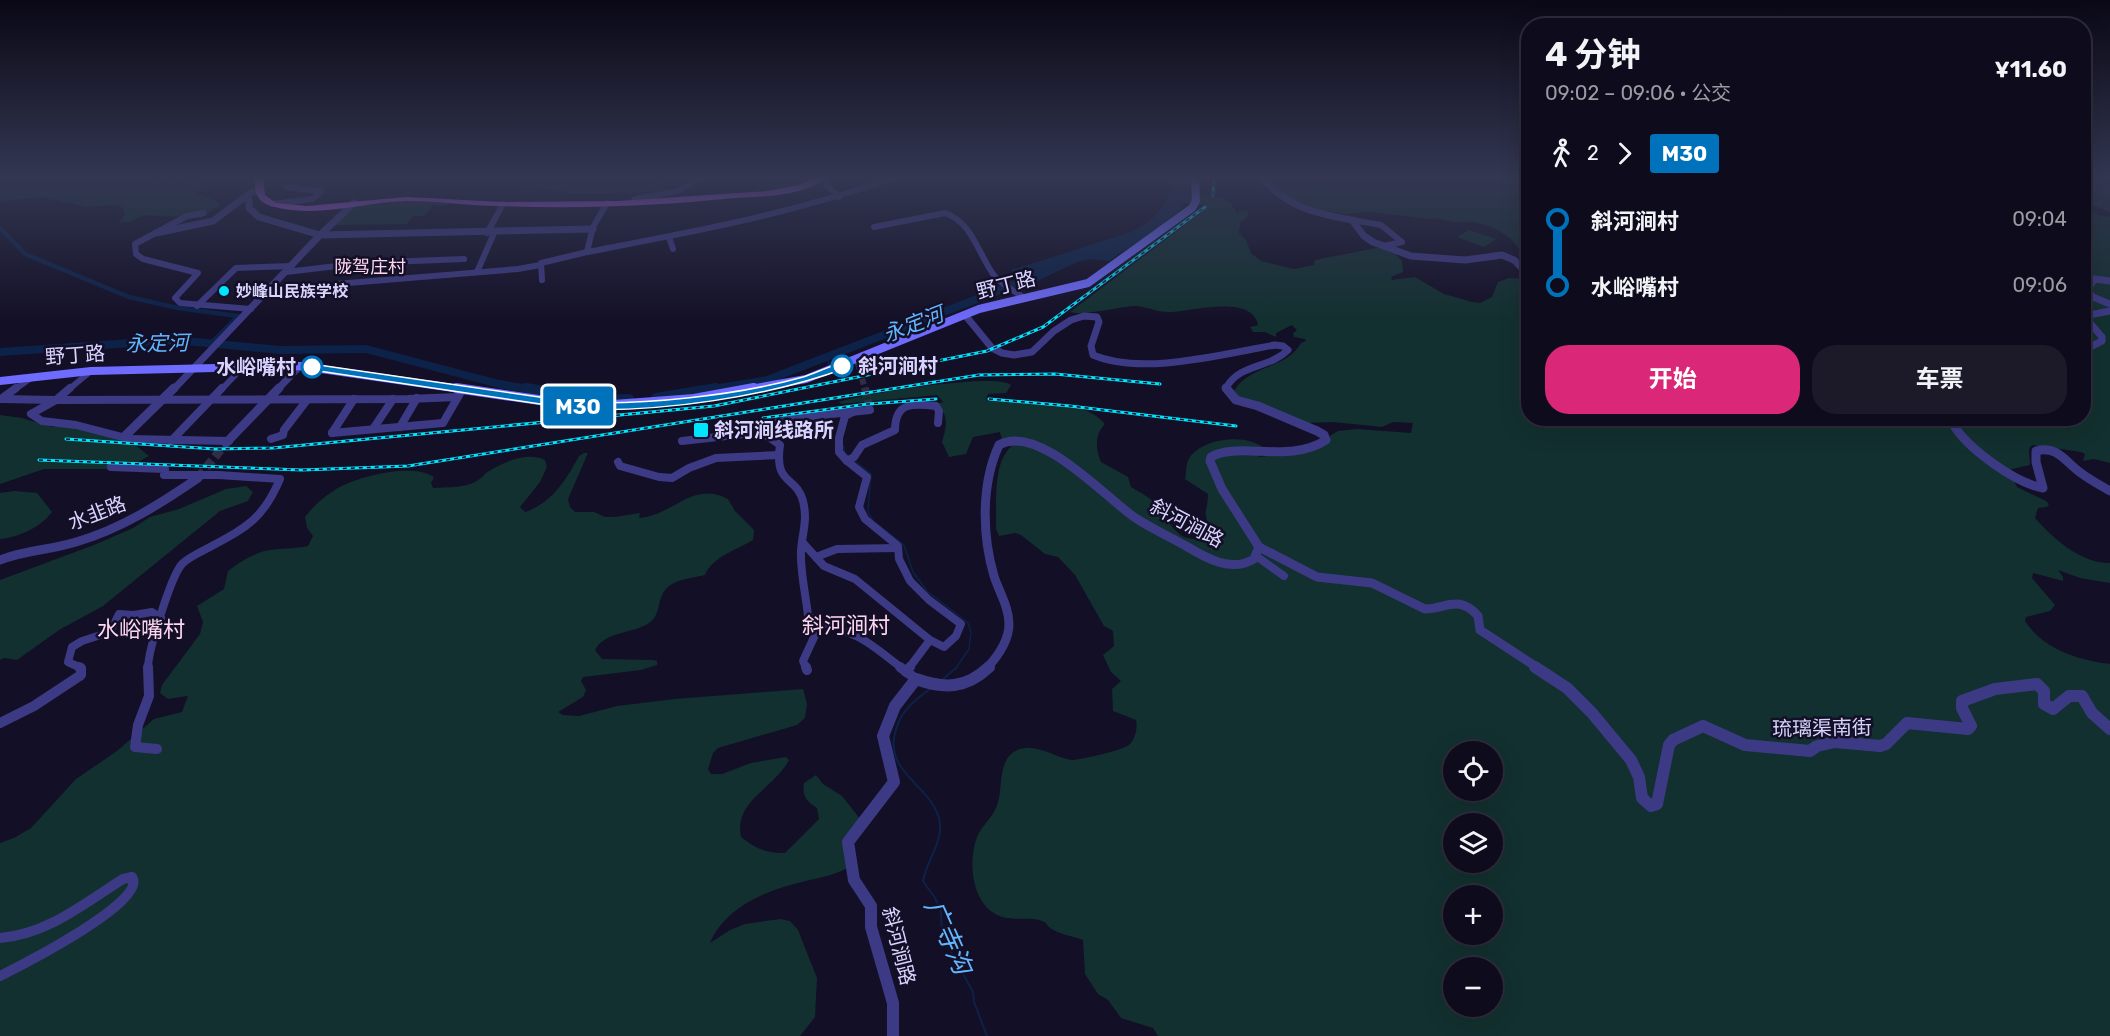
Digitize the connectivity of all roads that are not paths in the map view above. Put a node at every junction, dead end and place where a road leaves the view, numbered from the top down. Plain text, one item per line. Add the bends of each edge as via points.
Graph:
1 (168, 226) edge
2 (190, 226) edge
3 (291, 226) edge
4 (329, 226) edge
5 (493, 226) edge
6 (594, 226) edge
7 (721, 226) edge
8 (877, 226) edge
9 (964, 226) edge
10 (1167, 226) edge
11 (1357, 226) edge
12 (1383, 226) edge
13 (874, 227) dead end
14 (593, 229) junction
15 (156, 233) junction
16 (490, 233) junction
17 (320, 235) junction
18 (669, 237) junction
19 (1384, 246) junction
20 (673, 249) dead end
21 (587, 252) junction
22 (464, 259) dead end
23 (540, 265) junction
24 (292, 266) junction
25 (1521, 267) edge
26 (286, 272) junction
27 (477, 272) junction
28 (542, 280) dead end
29 (2110, 281) edge
30 (336, 284) dead end
31 (2091, 284) edge
32 (1021, 295) junction
33 (2091, 295) edge
34 (2110, 304) edge
35 (197, 306) junction
36 (251, 309) junction
37 (2110, 311) edge
38 (965, 315) junction
39 (2091, 315) edge
40 (2091, 325) edge
41 (2091, 347) edge
42 (857, 360) junction
43 (300, 366) junction
44 (194, 367) junction
45 (243, 367) junction
46 (860, 370) tunnel mouth
47 (91, 371) junction
48 (32, 377) junction
49 (0, 381) edge
50 (463, 388) junction
51 (458, 397) junction
52 (417, 398) junction
53 (354, 399) junction
54 (393, 399) junction
55 (56, 400) junction
56 (164, 400) junction
57 (212, 400) junction
58 (307, 400) junction
59 (269, 401) junction
60 (938, 423) dead end
61 (1953, 426) edge
62 (400, 427) junction
63 (373, 429) junction
64 (762, 432) junction
65 (125, 436) junction
66 (271, 439) dead end
67 (171, 441) junction
68 (682, 441) dead end
69 (228, 442) joint
70 (779, 455) junction
71 (850, 459) junction
72 (618, 462) dead end
73 (111, 467) dead end
74 (233, 476) junction
75 (198, 478) tunnel mouth
76 (2110, 491) edge
77 (170, 496) junction
78 (803, 543) junction
79 (898, 548) junction
80 (1258, 552) junction
81 (816, 557) junction
82 (0, 560) edge
83 (1284, 576) dead end
84 (808, 616) junction
85 (161, 618) junction
86 (930, 640) junction
87 (807, 670) dead end
88 (911, 675) junction
89 (0, 723) edge
90 (2110, 729) edge
91 (158, 749) dead end
92 (0, 938) edge
93 (0, 976) edge
94 (893, 1036) edge

1 - 15 street
2 - 15 street
3 - 17 street
4 - 17 street
5 - 16 street
6 - 14 street
7 - 18 street
8 - 13 street
9 - 32 street via 994,276
10 - 32 main road, 野丁路 via 1088,283
11 - 19 street via 1364,236
12 - 19 street via 1402,242
14 - 16 street
14 - 21 street
15 - 35 street via 135,244 136,254 198,273 175,298
16 - 17 street
16 - 27 street
17 - 24 street
18 - 20 street
18 - 21 street
19 - 25 street via 1420,258 1465,260 1502,255
21 - 23 street
22 - 26 street via 362,263
23 - 27 street
23 - 28 street
24 - 26 street
24 - 35 street via 236,268
26 - 36 street
27 - 30 street
29 - 31 street via 2095,279
32 - 38 main road, 野丁路
33 - 34 street
35 - 36 street
36 - 44 street
37 - 39 street
38 - 42 main road, 野丁路
38 - 80 street, 斜河涧路 via 990,346 1007,354 1034,352 1063,325 1088,316 1099,322 1092,355 1109,362 1172,363 1285,346 1288,352 1284,355 1244,369 1226,388 1236,400 1317,431 1326,440 1302,450 1219,452 1210,461
40 - 41 street via 2103,341
42 - 46 street
42 - 50 main road, 野丁路 via 780,385 694,399 602,407
43 - 45 main road, 野丁路
43 - 50 main road, 野丁路
43 - 59 street
44 - 45 main road, 野丁路
44 - 47 main road, 野丁路
44 - 56 street
45 - 57 street
47 - 48 main road, 野丁路
47 - 55 street
48 - 49 main road, 野丁路
48 - 55 street via 1,399
50 - 51 street
51 - 52 street
51 - 62 street via 442,423
52 - 54 street
52 - 62 street
53 - 54 street
53 - 58 street
53 - 63 street via 332,433
54 - 63 street
55 - 56 street
55 - 65 street via 31,414 42,421
56 - 57 street
56 - 65 street
57 - 59 street
57 - 67 street
58 - 59 street
58 - 66 street via 283,435
59 - 69 street
60 - 71 street via 936,406 902,408 895,417 895,430 862,445
61 - 76 street via 1962,438 2038,489 2043,488 2036,451 2043,448 2057,451 2078,472
62 - 63 street
64 - 68 street
64 - 70 street via 780,445
64 - 71 street via 763,425 868,410 848,413 842,425 839,452
65 - 67 street
67 - 69 street
70 - 72 street via 716,458 672,478 631,470
70 - 78 street via 783,477 797,489 803,501
71 - 79 street via 867,477 860,507 865,519
73 - 74 street via 165,469 164,475
74 - 77 street via 204,478
74 - 85 street via 280,479 271,500 249,526 181,565
75 - 77 street, 水韭路
77 - 82 street, 水韭路 via 133,520 76,542
78 - 81 street
78 - 84 street
79 - 81 street via 837,549
79 - 86 street via 897,559 921,592 961,624 956,636 944,647
80 - 83 street
80 - 88 street, 斜河涧路 via 1239,565 1207,558 1137,518 1041,447 1021,441 1004,442 997,449 989,471 987,513 990,557 1009,627 999,655 977,679 960,686 945,688
80 - 90 street, 琉璃渠南街 via 1317,577 1372,583 1425,609 1447,604 1465,608 1479,617 1480,630 1523,663 1567,688 1592,712 1631,760 1642,798 1651,807 1657,804 1669,745 1703,726 1721,731 1744,745 1810,751 1818,744 1837,742 1880,746 1907,723 1968,729 1971,726 1962,701 1995,689 2037,684 2044,691 2044,704 2053,709 2074,693 2082,696 2092,713
81 - 86 street via 824,566 855,579
84 - 87 street via 815,635 804,656
84 - 88 street via 818,624 862,639
85 - 89 street via 152,612 119,614 107,635 71,648 68,662 81,668 81,675
85 - 91 street via 148,658 149,696 135,747
86 - 88 street
88 - 94 street, 斜河涧路 via 883,736 894,782 848,842 854,880 871,906 871,927 893,1003
92 - 93 street via 44,929 123,879 132,877 135,882 120,904

